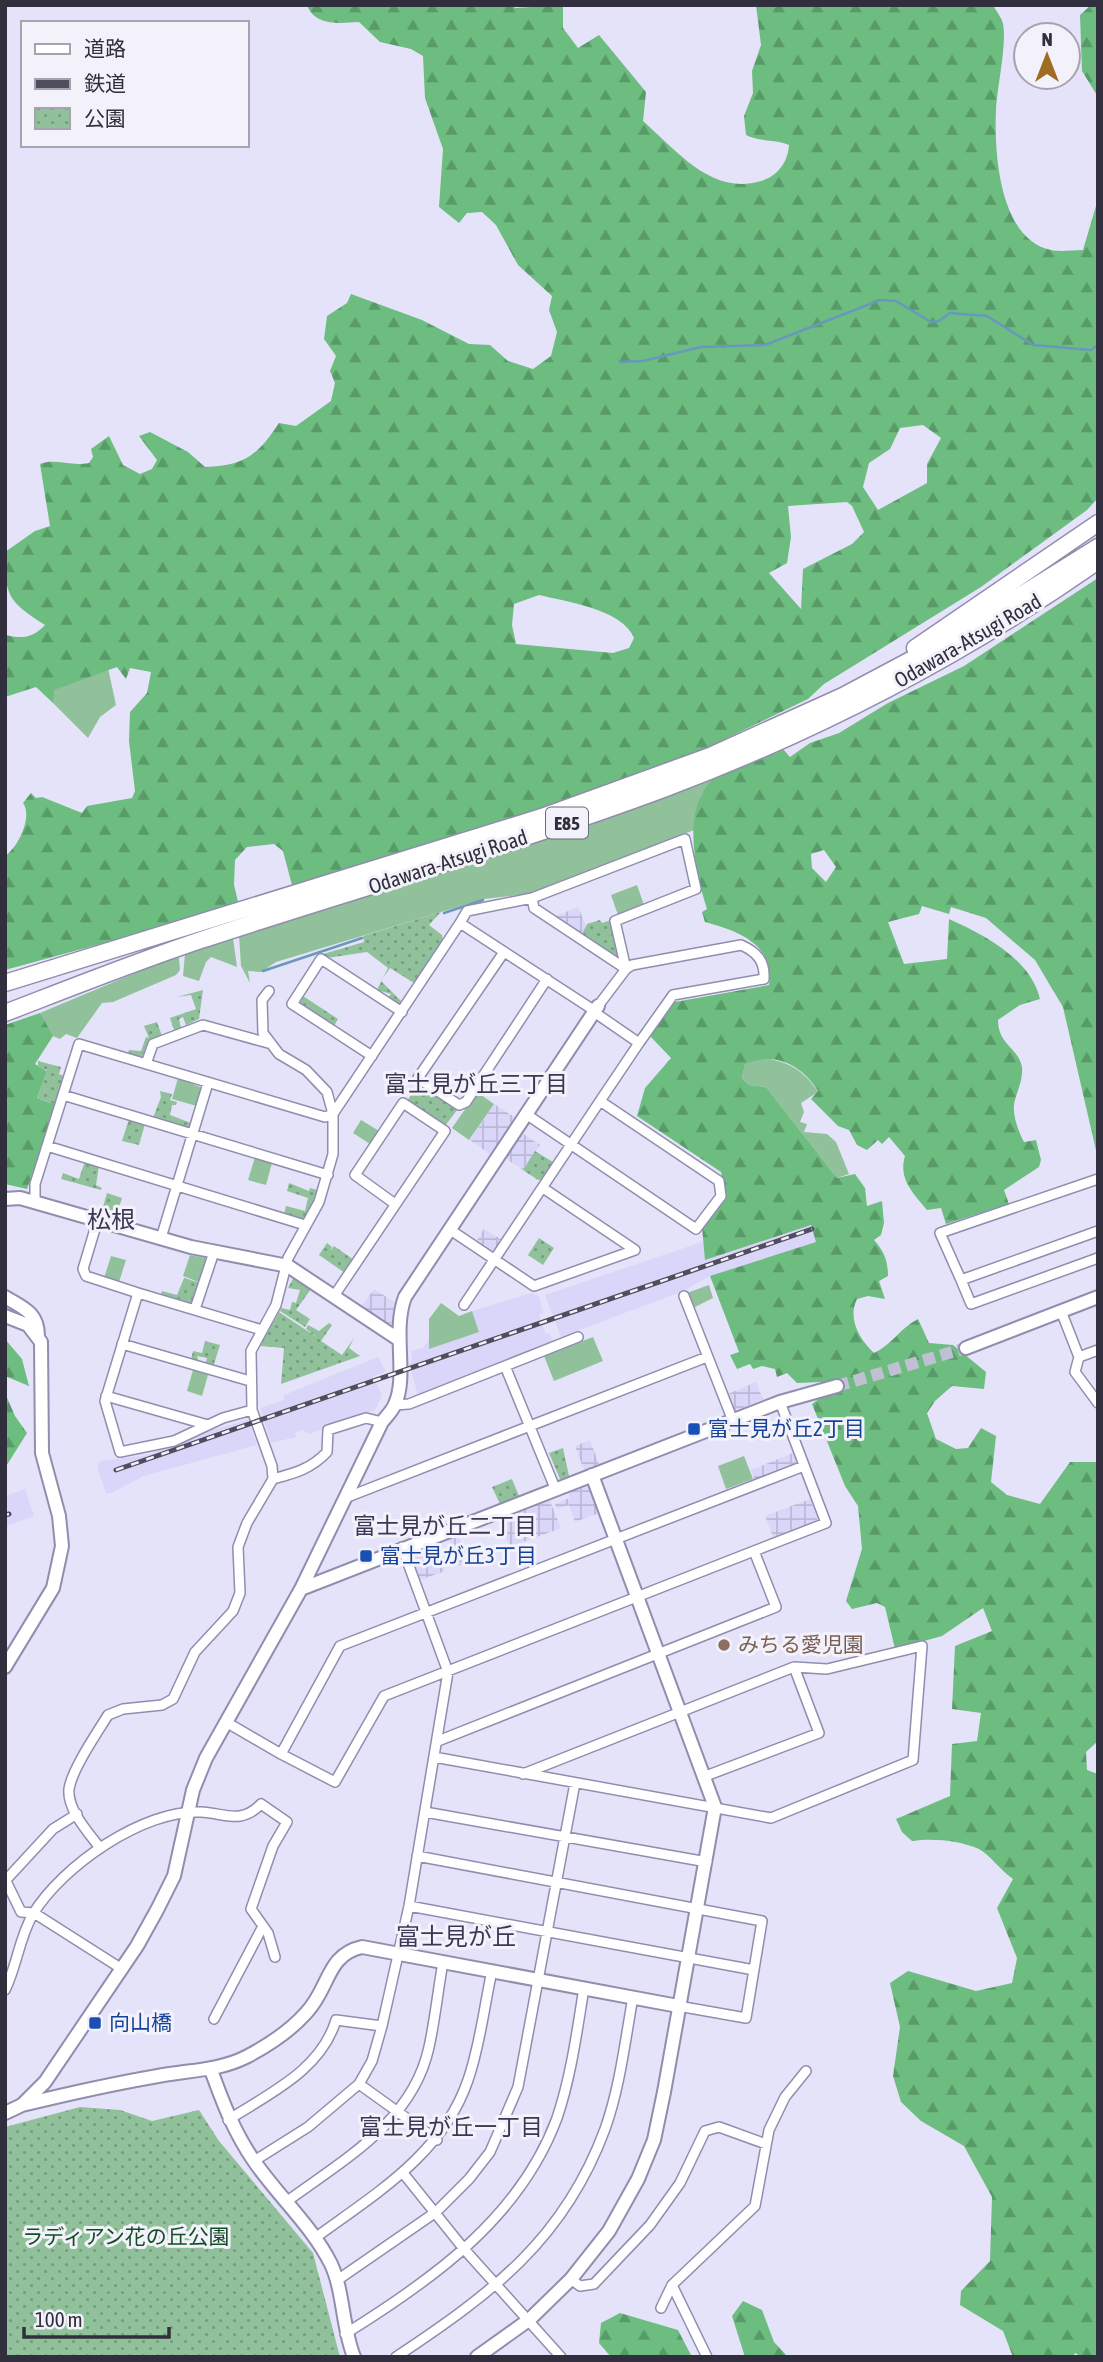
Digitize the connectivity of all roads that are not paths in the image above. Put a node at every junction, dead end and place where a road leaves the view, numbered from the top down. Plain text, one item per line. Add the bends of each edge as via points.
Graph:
1 (1098, 523) edge
2 (1098, 547) edge
3 (1098, 561) edge
4 (843, 696) junction
5 (532, 898) junction
6 (460, 923) junction
7 (504, 952) junction
8 (626, 969) junction
9 (547, 979) junction
10 (5, 983) edge
11 (269, 991) dead end
12 (596, 1010) junction
13 (402, 1012) junction
14 (5, 1013) edge
15 (268, 1043) junction
16 (639, 1043) junction
17 (372, 1056) junction
18 (146, 1064) junction
19 (208, 1083) junction
20 (63, 1095) junction
21 (600, 1101) junction
22 (333, 1114) junction
23 (526, 1114) junction
24 (194, 1134) junction
25 (571, 1144) junction
26 (47, 1146) junction
27 (328, 1175) junction
28 (1097, 1180) edge
29 (178, 1186) junction
30 (543, 1188) junction
31 (5, 1199) edge
32 (35, 1202) junction
33 (396, 1204) junction
34 (98, 1219) junction
35 (305, 1225) junction
36 (449, 1229) junction
37 (1098, 1231) edge
38 (161, 1238) junction
39 (214, 1252) junction
40 (1098, 1258) edge
41 (494, 1260) junction
42 (288, 1266) junction
43 (961, 1280) junction
44 (138, 1293) junction
45 (334, 1296) junction
46 (684, 1296) dead end
47 (5, 1297) edge
48 (1098, 1297) edge
49 (464, 1305) dead end
50 (195, 1309) junction
51 (1061, 1311) junction
52 (5, 1316) edge
53 (262, 1330) junction
54 (38, 1336) junction
55 (578, 1337) dead end
56 (398, 1339) junction
57 (122, 1344) junction
58 (966, 1348) tunnel mouth
59 (1098, 1350) edge
60 (708, 1357) junction
61 (1079, 1357) junction
62 (505, 1366) junction
63 (250, 1381) junction
64 (836, 1386) tunnel mouth
65 (106, 1396) junction
66 (780, 1402) junction
67 (1098, 1403) edge
68 (396, 1405) junction
69 (252, 1410) junction
70 (733, 1421) junction
71 (382, 1422) junction
72 (208, 1424) junction
73 (529, 1425) junction
74 (804, 1466) junction
75 (592, 1475) junction
76 (273, 1479) junction
77 (555, 1488) junction
78 (345, 1498) junction
79 (615, 1537) junction
80 (402, 1547) junction
81 (754, 1551) junction
82 (301, 1589) junction
83 (638, 1598) junction
84 (427, 1612) junction
85 (660, 1654) junction
86 (5, 1667) edge
87 (794, 1667) junction
88 (448, 1672) junction
89 (680, 1713) junction
90 (226, 1723) junction
91 (439, 1741) junction
92 (281, 1754) junction
93 (434, 1757) junction
94 (523, 1774) junction
95 (704, 1777) junction
96 (575, 1783) junction
97 (715, 1807) junction
98 (425, 1812) junction
99 (188, 1813) junction
100 (77, 1814) junction
101 (565, 1837) junction
102 (100, 1848) junction
103 (417, 1857) junction
104 (708, 1862) junction
105 (5, 1881) edge
106 (556, 1883) junction
107 (409, 1906) junction
108 (698, 1909) junction
109 (34, 1913) junction
110 (262, 1927) junction
111 (547, 1932) junction
112 (398, 1954) junction
113 (275, 1957) dead end
114 (688, 1958) junction
115 (443, 1962) junction
116 (122, 1969) junction
117 (754, 1970) junction
118 (492, 1971) junction
119 (539, 1979) junction
120 (584, 1988) junction
121 (5, 1990) edge
122 (633, 1997) junction
123 (678, 2006) junction
124 (214, 2019) dead end
125 (382, 2026) junction
126 (211, 2070) junction
127 (806, 2071) dead end
128 (359, 2084) junction
129 (22, 2105) junction
130 (399, 2112) junction
131 (5, 2113) edge
132 (229, 2120) junction
133 (437, 2140) junction
134 (766, 2144) junction
135 (254, 2161) junction
136 (402, 2173) junction
137 (286, 2202) junction
138 (436, 2212) junction
139 (315, 2238) junction
140 (464, 2249) junction
141 (571, 2279) junction
142 (336, 2281) junction
143 (496, 2284) junction
144 (672, 2285) junction
145 (661, 2308) dead end
146 (530, 2319) junction
147 (345, 2334) junction
148 (354, 2357) edge
149 (396, 2357) edge
150 (477, 2357) edge
151 (561, 2357) edge
152 (707, 2357) edge

1 - 4 highway
2 - 4 highway, Odawara-Atsugi Road / E85 via 951,638
3 - 14 highway, Odawara-Atsugi Road / E85 via 975,641 878,693 668,787 531,836 198,941
4 - 10 highway, Odawara-Atsugi Road / E85 via 710,756 542,817
5 - 6 street via 467,911
5 - 8 street via 534,908
5 - 8 street via 685,839 696,889 615,921
6 - 7 street
6 - 13 street
7 - 9 street
7 - 9 street via 418,1078 459,1105 466,1102
8 - 12 street
8 - 16 street via 741,945 755,952 765,967 764,979 673,995
9 - 12 street
11 - 15 street via 262,1000 263,1033
12 - 16 street
12 - 23 street
13 - 17 street
13 - 17 street via 321,959 292,1004
15 - 18 street via 198,1026 153,1044
15 - 22 street via 318,1081 327,1092
16 - 21 street
17 - 22 street
18 - 19 street
18 - 20 street via 79,1044
19 - 22 street via 325,1117
19 - 24 street
20 - 24 street
20 - 26 street
21 - 25 street
21 - 25 street via 719,1181 721,1196 696,1229
22 - 27 street
23 - 25 street
23 - 36 street
24 - 27 street
24 - 29 street
25 - 30 street
26 - 29 street
26 - 32 street via 35,1184
27 - 35 street
28 - 43 street via 940,1233
29 - 35 street
29 - 38 street
30 - 41 street
30 - 41 street via 635,1250 534,1286
31 - 32 street
32 - 34 street
33 - 33 street via 355,1175 403,1103 445,1131
33 - 45 street
34 - 38 street
34 - 44 street via 83,1269 86,1276
35 - 42 street
36 - 41 street
36 - 56 street via 405,1297
37 - 43 street
38 - 39 street
39 - 42 street
39 - 50 street
40 - 43 street via 971,1304
41 - 49 street
42 - 45 street
42 - 53 street via 276,1305
44 - 50 street
44 - 57 street
45 - 56 street
46 - 60 street
47 - 54 street via 34,1315
48 - 51 street
50 - 53 street
51 - 58 street
51 - 61 street
52 - 54 street via 28,1325
53 - 63 street via 250,1354
54 - 86 street via 43,1453 62,1531 61,1560 53,1588
55 - 62 street
56 - 68 street
57 - 63 street
57 - 65 street
59 - 61 street
60 - 70 street
60 - 73 street
61 - 67 street via 1075,1371
62 - 68 street
62 - 73 street
63 - 69 street
64 - 66 street
65 - 72 street
65 - 72 street via 120,1452 174,1441
66 - 70 street
66 - 74 street
68 - 71 street
69 - 72 street
69 - 76 street
70 - 75 street
71 - 76 street via 366,1418 328,1430 327,1452 317,1464
71 - 78 street
73 - 77 street
73 - 78 street
74 - 79 street
74 - 81 street via 825,1524
75 - 77 street
75 - 79 street
76 - 100 street via 238,1547 240,1593 233,1611 195,1653 173,1699 108,1715 69,1790
77 - 80 street
78 - 82 street
79 - 83 street
79 - 84 street
80 - 82 street
80 - 84 street
81 - 83 street
81 - 85 street via 776,1607
82 - 90 street
83 - 85 street
83 - 88 street
84 - 88 street
84 - 92 street via 340,1646
85 - 89 street
85 - 91 street
87 - 89 street
87 - 95 street via 819,1734
87 - 97 street via 827,1670 922,1646 913,1760 771,1818
88 - 91 street
88 - 92 street via 384,1696 335,1782
89 - 94 street
89 - 95 street
90 - 92 street
90 - 99 street via 206,1758
91 - 93 street
93 - 94 street
93 - 98 street
94 - 96 street
95 - 97 street
96 - 97 street
96 - 101 street
97 - 104 street
98 - 101 street
98 - 103 street
99 - 102 street via 169,1813
99 - 110 street via 202,1811 231,1818 253,1812 261,1804 287,1822 273,1846 251,1909
99 - 116 street via 174,1876
100 - 102 street
100 - 105 street via 53,1829
101 - 104 street
101 - 106 street
102 - 109 street via 69,1873
103 - 106 street
103 - 107 street
104 - 108 street
105 - 109 street via 21,1912
106 - 108 street
106 - 111 street
107 - 111 street
107 - 112 street
108 - 114 street
108 - 117 street via 762,1921
109 - 116 street
109 - 121 street
110 - 113 street
110 - 124 street
111 - 114 street
111 - 119 street
112 - 115 street
112 - 125 street
112 - 126 street via 362,1947 346,1950 322,1992 285,2034
114 - 117 street
114 - 123 street
115 - 118 street
115 - 130 street via 429,2047
116 - 129 street via 45,2082
117 - 123 street via 746,2018
118 - 119 street
118 - 133 street via 469,2079
119 - 120 street
119 - 138 street via 518,2087 490,2152
120 - 122 street
120 - 140 street via 557,2118 528,2180
122 - 123 street
122 - 143 street via 606,2127 579,2188 533,2251
123 - 141 street via 654,2140 609,2231
125 - 128 street via 372,2061
125 - 132 street via 336,2020 331,2037 314,2061
126 - 129 street via 117,2083
126 - 132 street
127 - 134 street via 785,2097
128 - 130 street
128 - 135 street via 308,2127
129 - 131 street
130 - 133 street
130 - 137 street
132 - 135 street
133 - 136 street
134 - 141 street via 719,2127 705,2131 680,2183 650,2225 594,2284 580,2286
134 - 144 street via 755,2206
135 - 137 street
136 - 138 street
136 - 139 street
137 - 139 street
138 - 140 street
138 - 142 street
139 - 142 street
140 - 143 street
140 - 147 street
141 - 146 street
142 - 147 street
143 - 146 street
143 - 149 street
144 - 145 street
144 - 152 street
146 - 150 street
146 - 151 street
147 - 148 street

